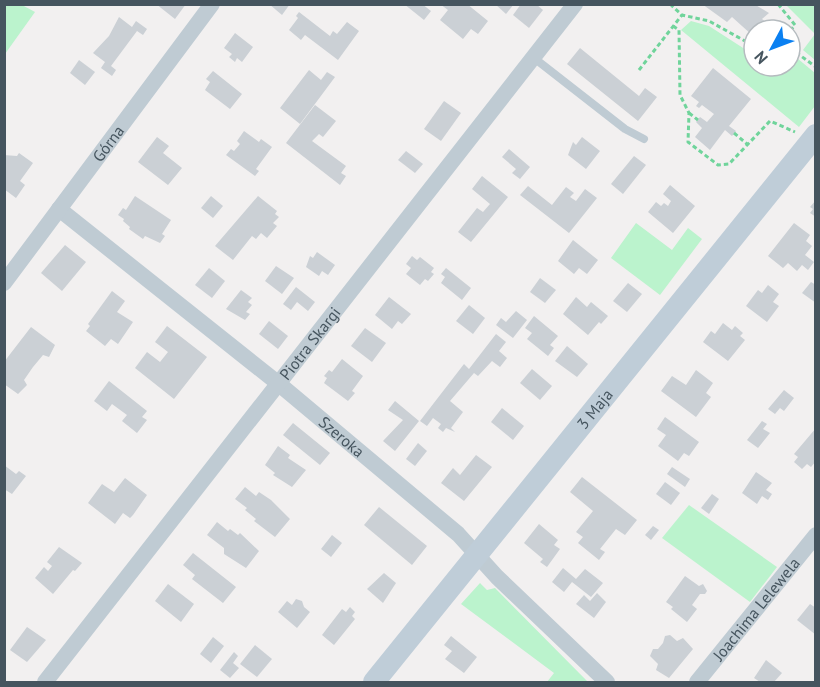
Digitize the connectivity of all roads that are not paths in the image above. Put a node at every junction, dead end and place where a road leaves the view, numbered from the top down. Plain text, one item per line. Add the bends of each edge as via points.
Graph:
1 (212, 4) edge
2 (575, 4) edge
3 (534, 58) junction
4 (645, 139) dead end
5 (806, 139) edge
6 (59, 209) junction
7 (4, 283) edge
8 (279, 384) junction
9 (816, 535) edge
10 (476, 554) junction
11 (45, 682) edge
12 (374, 682) edge
13 (607, 682) edge
14 (697, 682) edge

1 - 6 street, Górna
2 - 3 street, Piotra Skargi
3 - 4 lane via 624,129
3 - 8 street, Piotra Skargi
5 - 10 street, 3 Maja
6 - 7 street, Górna
6 - 8 street, Szeroka
8 - 10 street, Szeroka via 458,534
8 - 11 street, Piotra Skargi
9 - 14 street, Joachima Lelewela
10 - 12 street, 3 Maja
10 - 13 street, Szeroka

